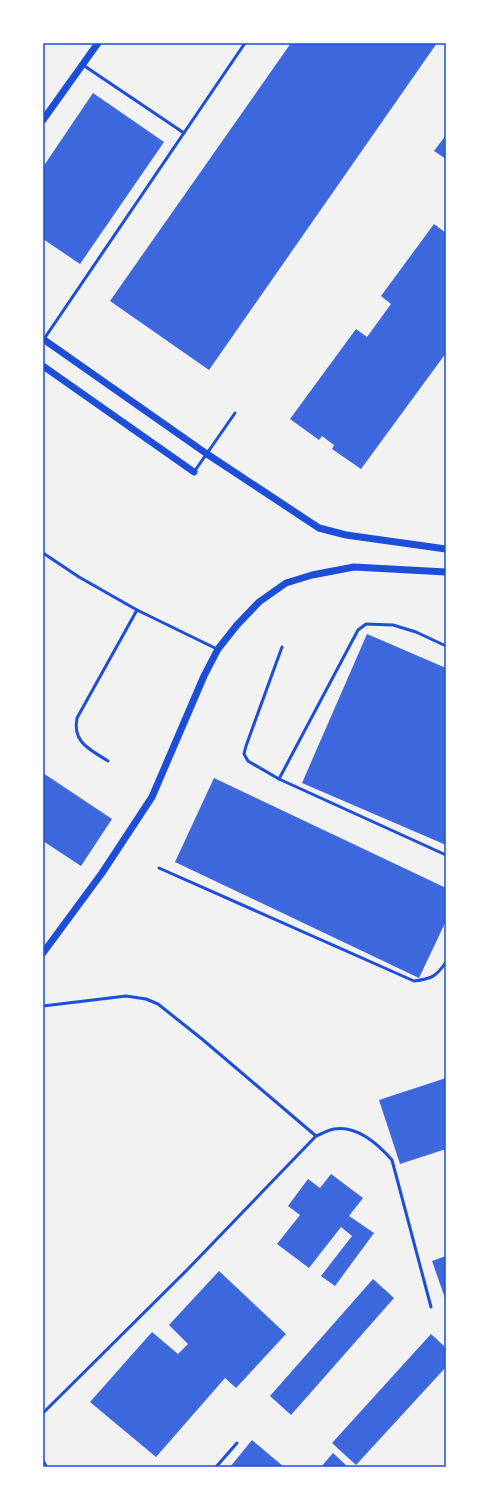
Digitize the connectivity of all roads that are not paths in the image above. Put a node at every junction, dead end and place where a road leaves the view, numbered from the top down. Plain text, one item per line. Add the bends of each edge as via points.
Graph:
1 (98, 43) edge
2 (245, 43) edge
3 (83, 65) junction
4 (43, 120) edge
5 (184, 133) junction
6 (43, 339) edge
7 (43, 366) edge
8 (235, 413) dead end
9 (207, 454) junction
10 (194, 472) joint
11 (446, 549) edge
12 (43, 553) edge
13 (446, 572) edge
14 (137, 610) junction
15 (446, 646) edge
16 (282, 647) dead end
17 (218, 649) junction
18 (108, 761) dead end
19 (279, 779) junction
20 (446, 854) edge
21 (159, 868) dead end
22 (43, 953) edge
23 (446, 962) edge
24 (43, 1006) edge
25 (316, 1136) junction
26 (431, 1307) dead end
27 (43, 1413) edge
28 (237, 1443) dead end
29 (216, 1467) edge

1 - 3 street
2 - 5 lane
3 - 4 street
3 - 5 lane
5 - 6 lane
6 - 9 street
7 - 10 street
8 - 9 lane
9 - 10 lane
9 - 11 street via 319,528 346,535
12 - 14 lane
13 - 17 street via 354,567 286,583 259,602
14 - 17 lane
14 - 18 lane via 77,718 78,736 84,745
15 - 19 lane via 393,625 366,624 358,630
16 - 19 lane via 244,754 248,761
17 - 22 street via 152,797 102,873
19 - 20 lane
21 - 23 lane via 414,981 429,979 441,970
24 - 25 lane via 126,996 158,1004
25 - 26 lane via 333,1129 361,1133 392,1160
25 - 27 lane via 187,1270
28 - 29 lane

